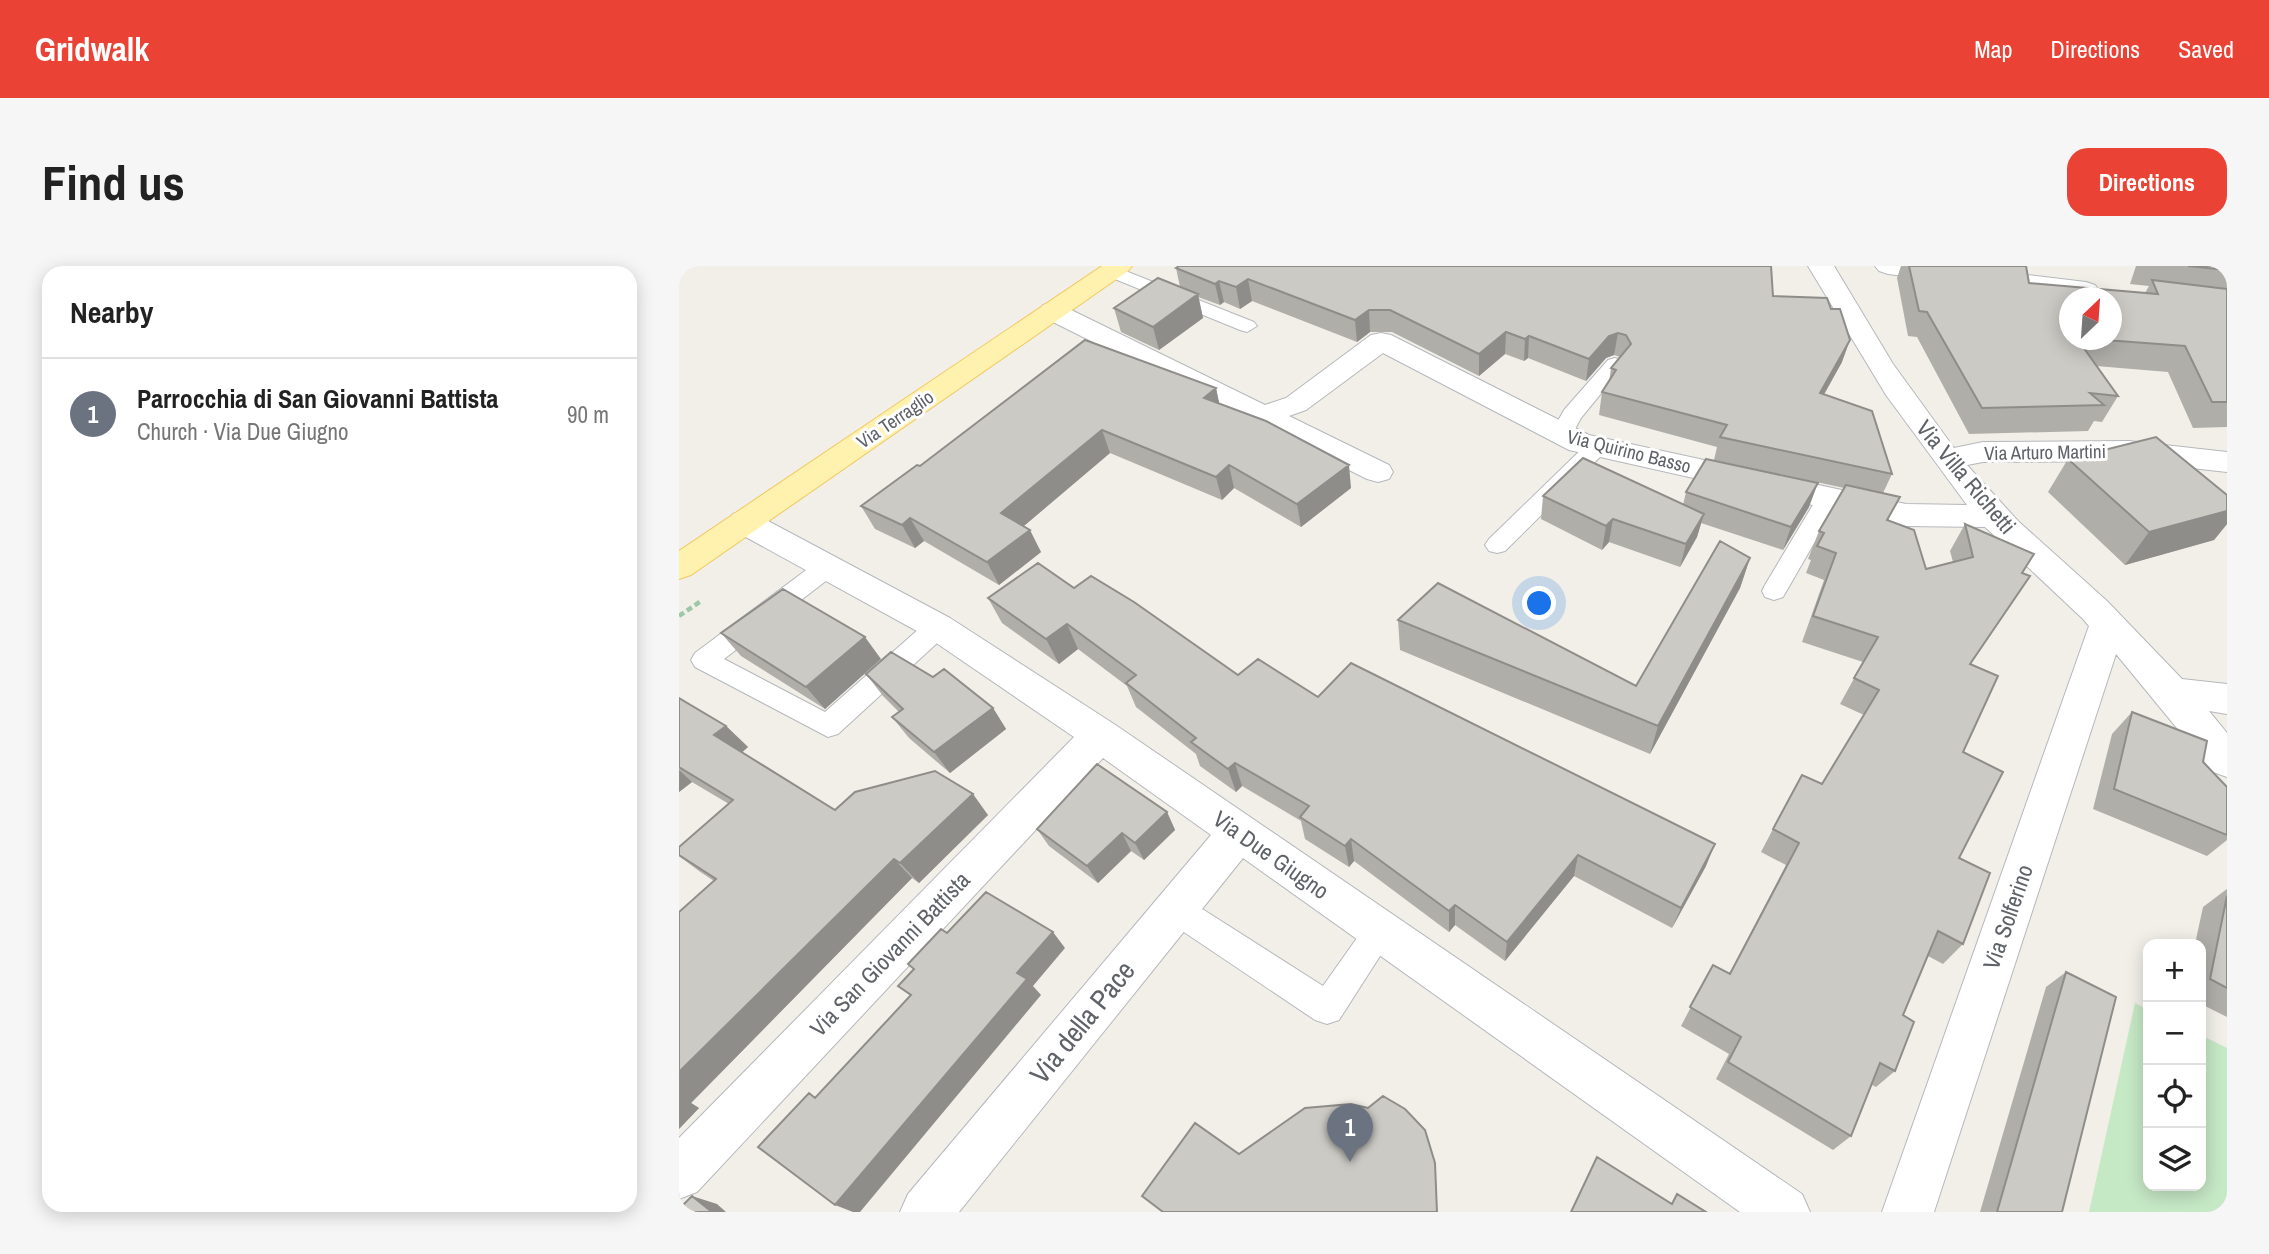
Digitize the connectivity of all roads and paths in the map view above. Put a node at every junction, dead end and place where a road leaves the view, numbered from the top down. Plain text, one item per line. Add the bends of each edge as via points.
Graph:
1 (1821, 266) edge
2 (1888, 266) edge
3 (1115, 269) edge
4 (2055, 276) edge
5 (2090, 287) edge
6 (1052, 311) junction
7 (1247, 326) dead end
8 (1615, 363) edge
9 (1264, 415) junction
10 (1561, 435) junction
11 (1597, 447) junction
12 (1948, 459) junction
13 (2227, 462) edge
14 (1378, 472) dead end
15 (1828, 498) junction
16 (1993, 516) junction
17 (744, 522) junction
18 (1497, 545) dead end
19 (679, 567) edge
20 (826, 568) junction
21 (1774, 591) dead end
22 (2108, 623) junction
23 (938, 627) junction
24 (2172, 692) junction
25 (2227, 699) edge
26 (1100, 735) junction
27 (2227, 761) edge
28 (1238, 833) junction
29 (1174, 908) junction
30 (1380, 931) junction
31 (679, 1174) edge
32 (926, 1212) edge
33 (1784, 1212) edge
34 (1908, 1212) edge

1 - 12 street, Via Villa Richetti via 1873,356
2 - 4 street
3 - 6 main road, Via Terraglio
3 - 7 lane, Via Terraglio
4 - 5 street
6 - 9 street
6 - 17 main road, Via Terraglio
8 - 10 lane
9 - 10 street, Via Quirino Basso via 1296,404 1381,341
9 - 14 street
10 - 11 street, Via Quirino Basso
11 - 15 street, Via Quirino Basso
11 - 18 lane
12 - 13 street, Via Arturo Martini via 1983,452 2129,451
12 - 16 street, Via Villa Richetti
15 - 16 street, Via Quirino Basso via 1906,515
15 - 21 lane
16 - 22 street, Via Villa Richetti
17 - 19 main road, Via Terraglio
17 - 20 street, Via Due Giugno
20 - 23 street, Via Due Giugno
20 - 23 lane via 705,660 828,726
22 - 24 street, Via Villa Richetti
22 - 34 street, Via Solferino
23 - 26 street, Via Due Giugno
24 - 25 street
24 - 27 street
26 - 28 street, Via Due Giugno
26 - 31 street, Via San Giovanni Battista
28 - 29 street, Via della Pace
28 - 30 street, Via Due Giugno
29 - 30 lane via 1327,1007
29 - 32 street, Via della Pace
30 - 33 street, Via Due Giugno

